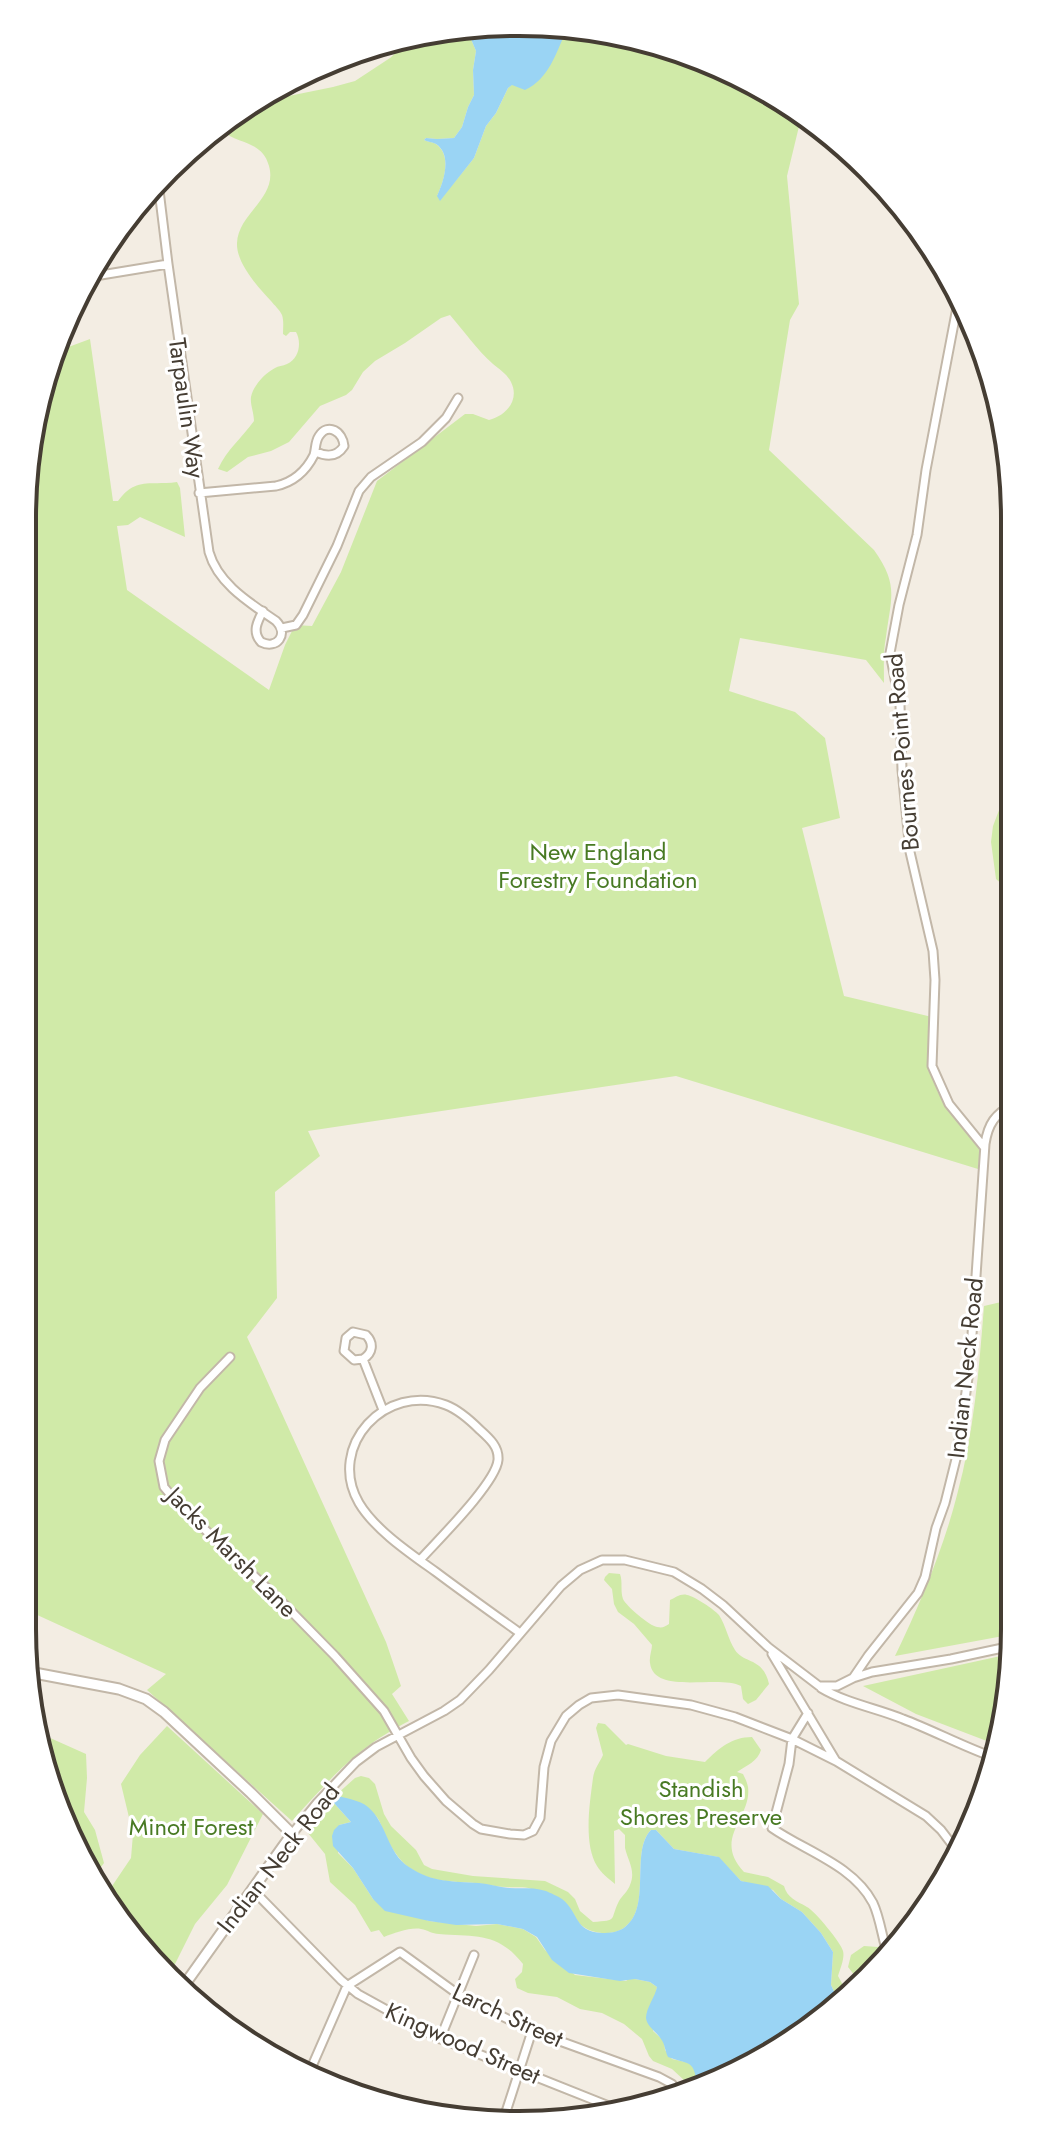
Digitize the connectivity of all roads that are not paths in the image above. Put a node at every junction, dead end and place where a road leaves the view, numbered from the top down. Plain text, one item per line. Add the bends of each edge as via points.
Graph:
1 (160, 196) edge
2 (168, 264) junction
3 (102, 275) edge
4 (956, 315) edge
5 (458, 398) dead end
6 (316, 452) dead end
7 (199, 493) junction
8 (263, 611) junction
9 (282, 628) junction
10 (1001, 1113) edge
11 (984, 1147) junction
12 (230, 1357) dead end
13 (363, 1359) junction
14 (383, 1410) junction
15 (420, 1560) junction
16 (520, 1633) junction
17 (767, 1647) junction
18 (1000, 1648) edge
19 (38, 1674) edge
20 (853, 1678) junction
21 (819, 1686) junction
22 (808, 1713) junction
23 (399, 1735) junction
24 (792, 1739) junction
25 (985, 1754) edge
26 (836, 1761) junction
27 (292, 1834) junction
28 (951, 1843) edge
29 (252, 1889) junction
30 (884, 1943) edge
31 (474, 1955) dead end
32 (188, 1980) edge
33 (347, 1986) junction
34 (459, 1995) junction
35 (532, 2031) junction
36 (440, 2039) junction
37 (313, 2064) edge
38 (520, 2072) junction
39 (673, 2085) edge
40 (602, 2104) edge
41 (507, 2111) edge

1 - 2 street, Tarpaulin Way
2 - 3 street
2 - 7 street, Tarpaulin Way
4 - 11 street, Bournes Point Road via 917,535 890,653 900,705 910,852 933,951 932,1066 949,1104
5 - 9 street via 430,434 359,491 303,615 296,625
6 - 7 street via 338,453 343,437 336,431 322,432 313,456 288,483
7 - 8 street, Tarpaulin Way via 214,567
8 - 9 street, Tarpaulin Way
8 - 9 street via 256,628 261,642 277,642
10 - 11 street, Indian Neck Road via 989,1126
11 - 20 street, Indian Neck Road via 970,1364 957,1455 918,1593
12 - 23 street, Jacks Marsh Lane via 200,1388 165,1440 159,1461 164,1487 324,1644 379,1704
13 - 13 street via 371,1343 366,1335 353,1332 344,1351 349,1358
13 - 14 street
14 - 15 street via 356,1441 350,1469 353,1487 366,1513
14 - 15 street via 420,1401 447,1406 486,1435 498,1455 495,1472
15 - 16 street
16 - 17 street, Indian Neck Road via 574,1575 609,1559 674,1572 723,1605
16 - 23 street, Indian Neck Road via 460,1700
17 - 21 street, Indian Neck Road
17 - 22 street
18 - 20 street
19 - 27 street via 146,1699
20 - 21 street via 837,1686
21 - 25 street, Indian Neck Road
22 - 24 street
22 - 26 street
23 - 24 street, Jacks Marsh Lane via 424,1776 454,1808 477,1827 519,1835 533,1831 538,1823 551,1741 566,1716 591,1698 618,1695 691,1705
23 - 27 street, Indian Neck Road via 356,1762
24 - 26 street
24 - 30 street via 772,1828 856,1881 872,1902
26 - 28 street via 926,1816
27 - 29 street, Indian Neck Road
29 - 32 street, Indian Neck Road
29 - 33 street, Kingwood Street
31 - 34 street
33 - 34 street, Larch Street via 400,1952
33 - 36 street, Kingwood Street
33 - 37 street
34 - 35 street, Larch Street
34 - 36 street
35 - 38 street
35 - 39 street, Larch Street
36 - 38 street, Kingwood Street
38 - 40 street, Kingwood Street
38 - 41 street

